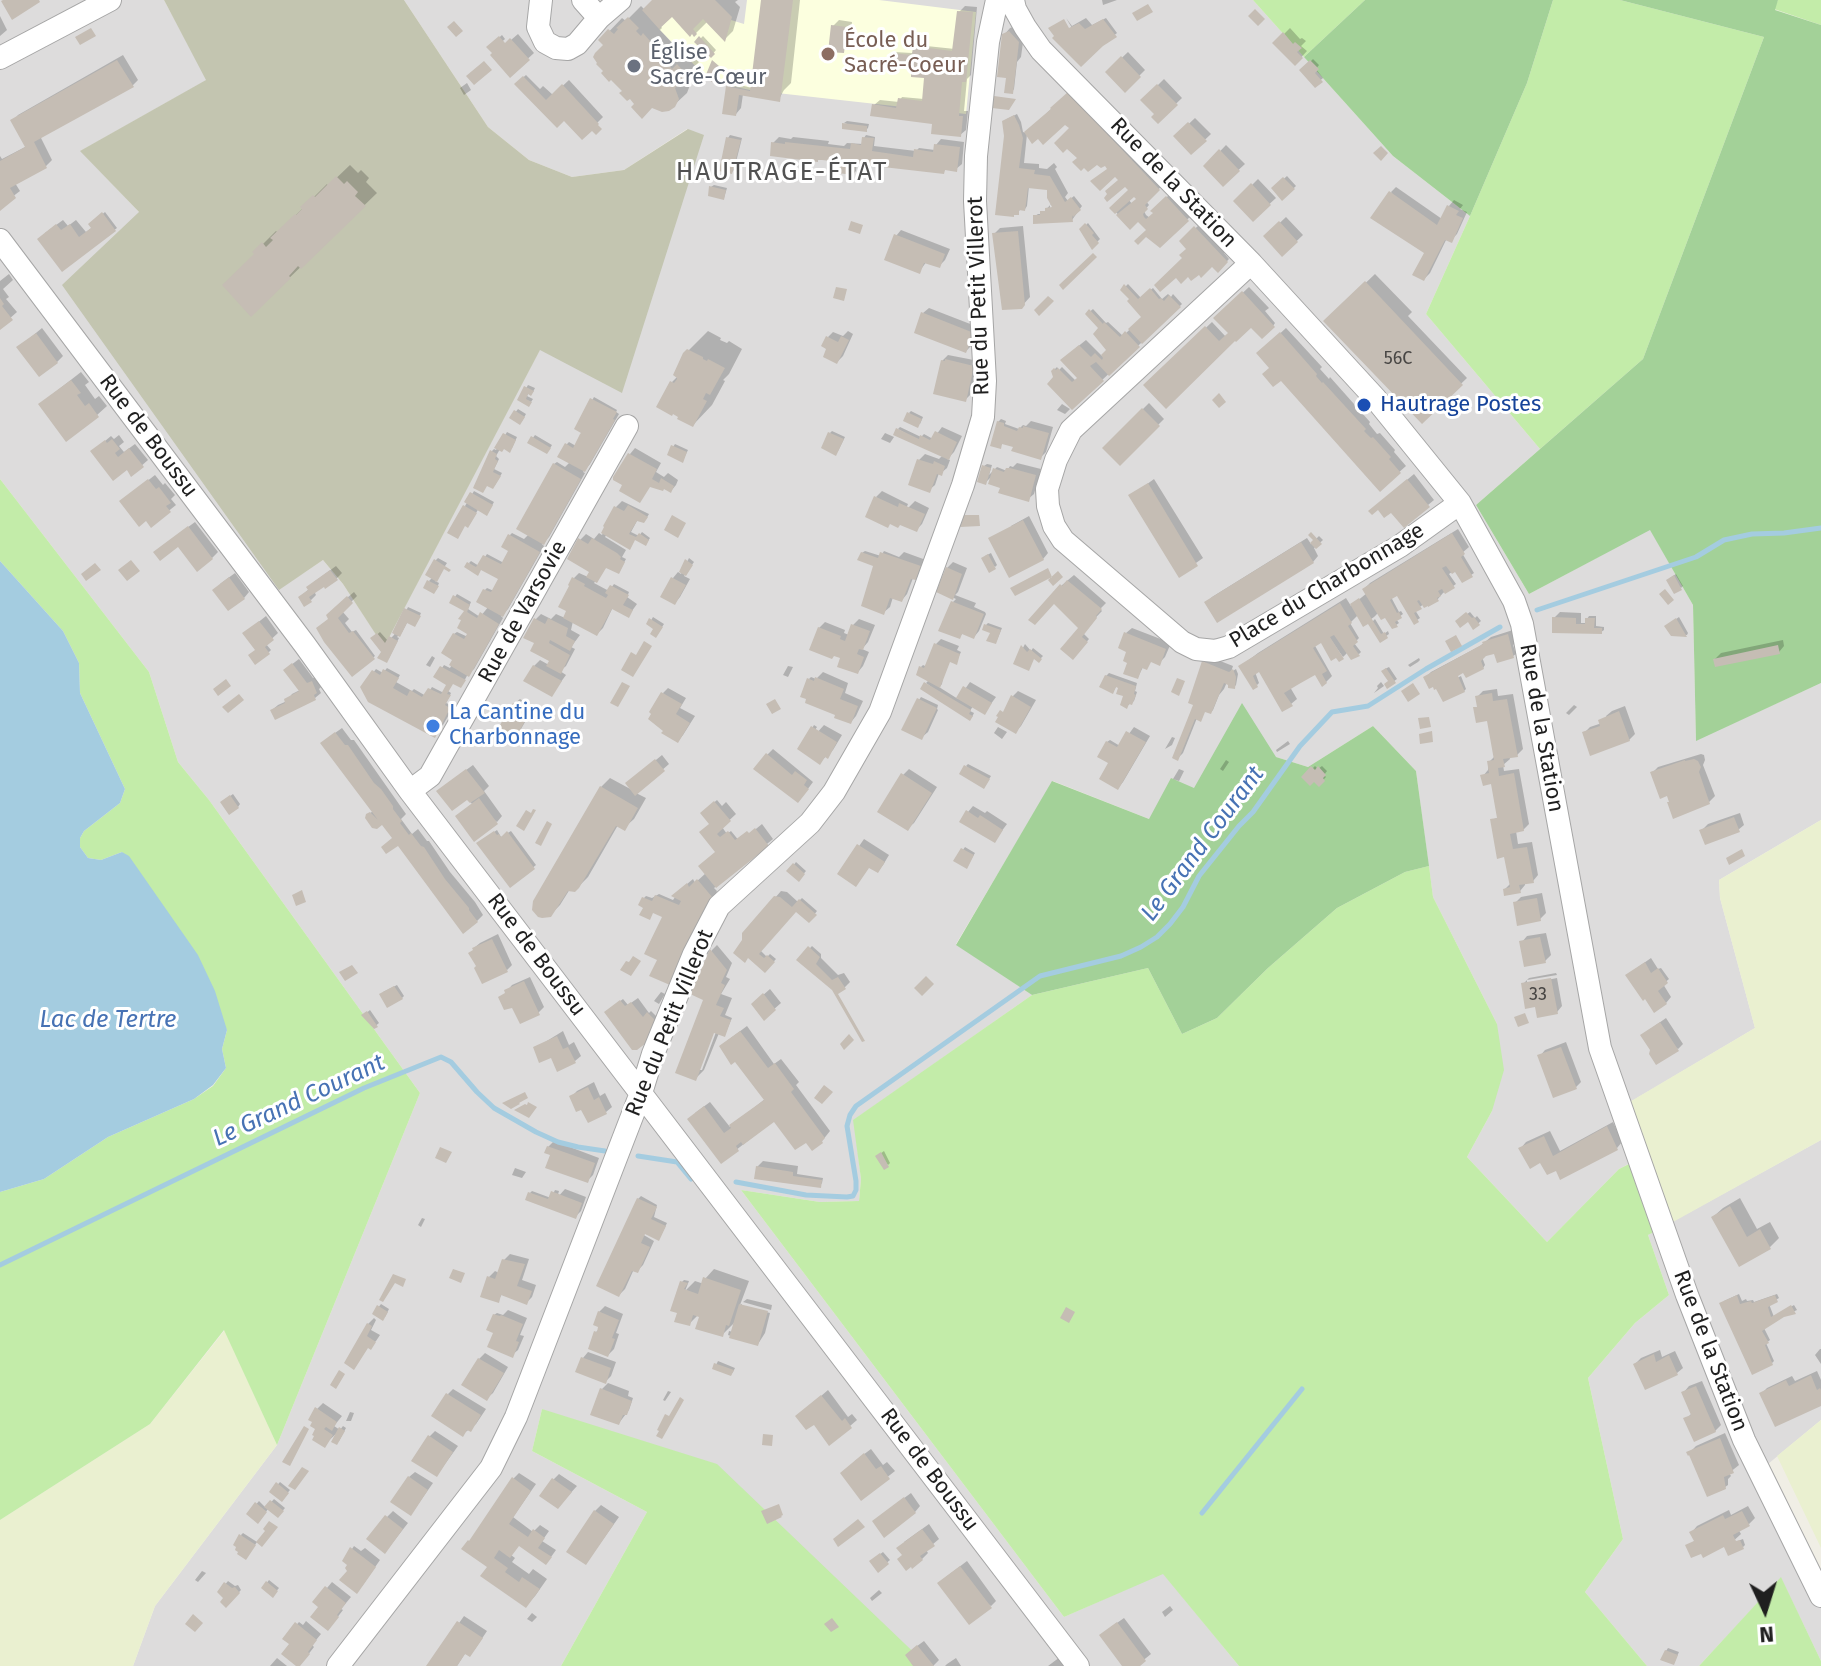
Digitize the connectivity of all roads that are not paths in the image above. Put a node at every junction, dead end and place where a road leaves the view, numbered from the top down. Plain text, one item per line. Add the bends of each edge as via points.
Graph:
1 (110, 0) edge
2 (541, 0) edge
3 (583, 0) edge
4 (620, 0) edge
5 (997, 0) edge
6 (1013, 0) edge
7 (599, 18) junction
8 (0, 58) edge
9 (0, 240) edge
10 (1251, 263) junction
11 (627, 426) dead end
12 (1460, 503) junction
13 (410, 791) junction
14 (641, 1093) junction
15 (1821, 1596) edge
16 (338, 1666) edge
17 (1078, 1666) edge

1 - 8 street
2 - 7 street via 538,27 545,42 556,48 577,44
3 - 7 street
4 - 7 street
5 - 14 street, Rue du Petit Villerot via 976,156 983,417 963,485 880,712 810,823 719,906 694,954
6 - 10 street, Rue de la Station via 1041,50
9 - 13 street, Rue de Boussu
10 - 12 street, Rue de la Station via 1375,398
10 - 12 street, Place du Charbonnage via 1071,430 1047,489 1054,526 1063,540 1182,642 1215,651 1400,546
11 - 13 street, Rue de Varsovie via 430,776
12 - 15 street, Rue de la Station via 1522,624 1600,1048 1744,1440
13 - 14 street, Rue de Boussu
14 - 16 street, Rue du Petit Villerot via 516,1417 491,1468
14 - 17 street, Rue de Boussu

